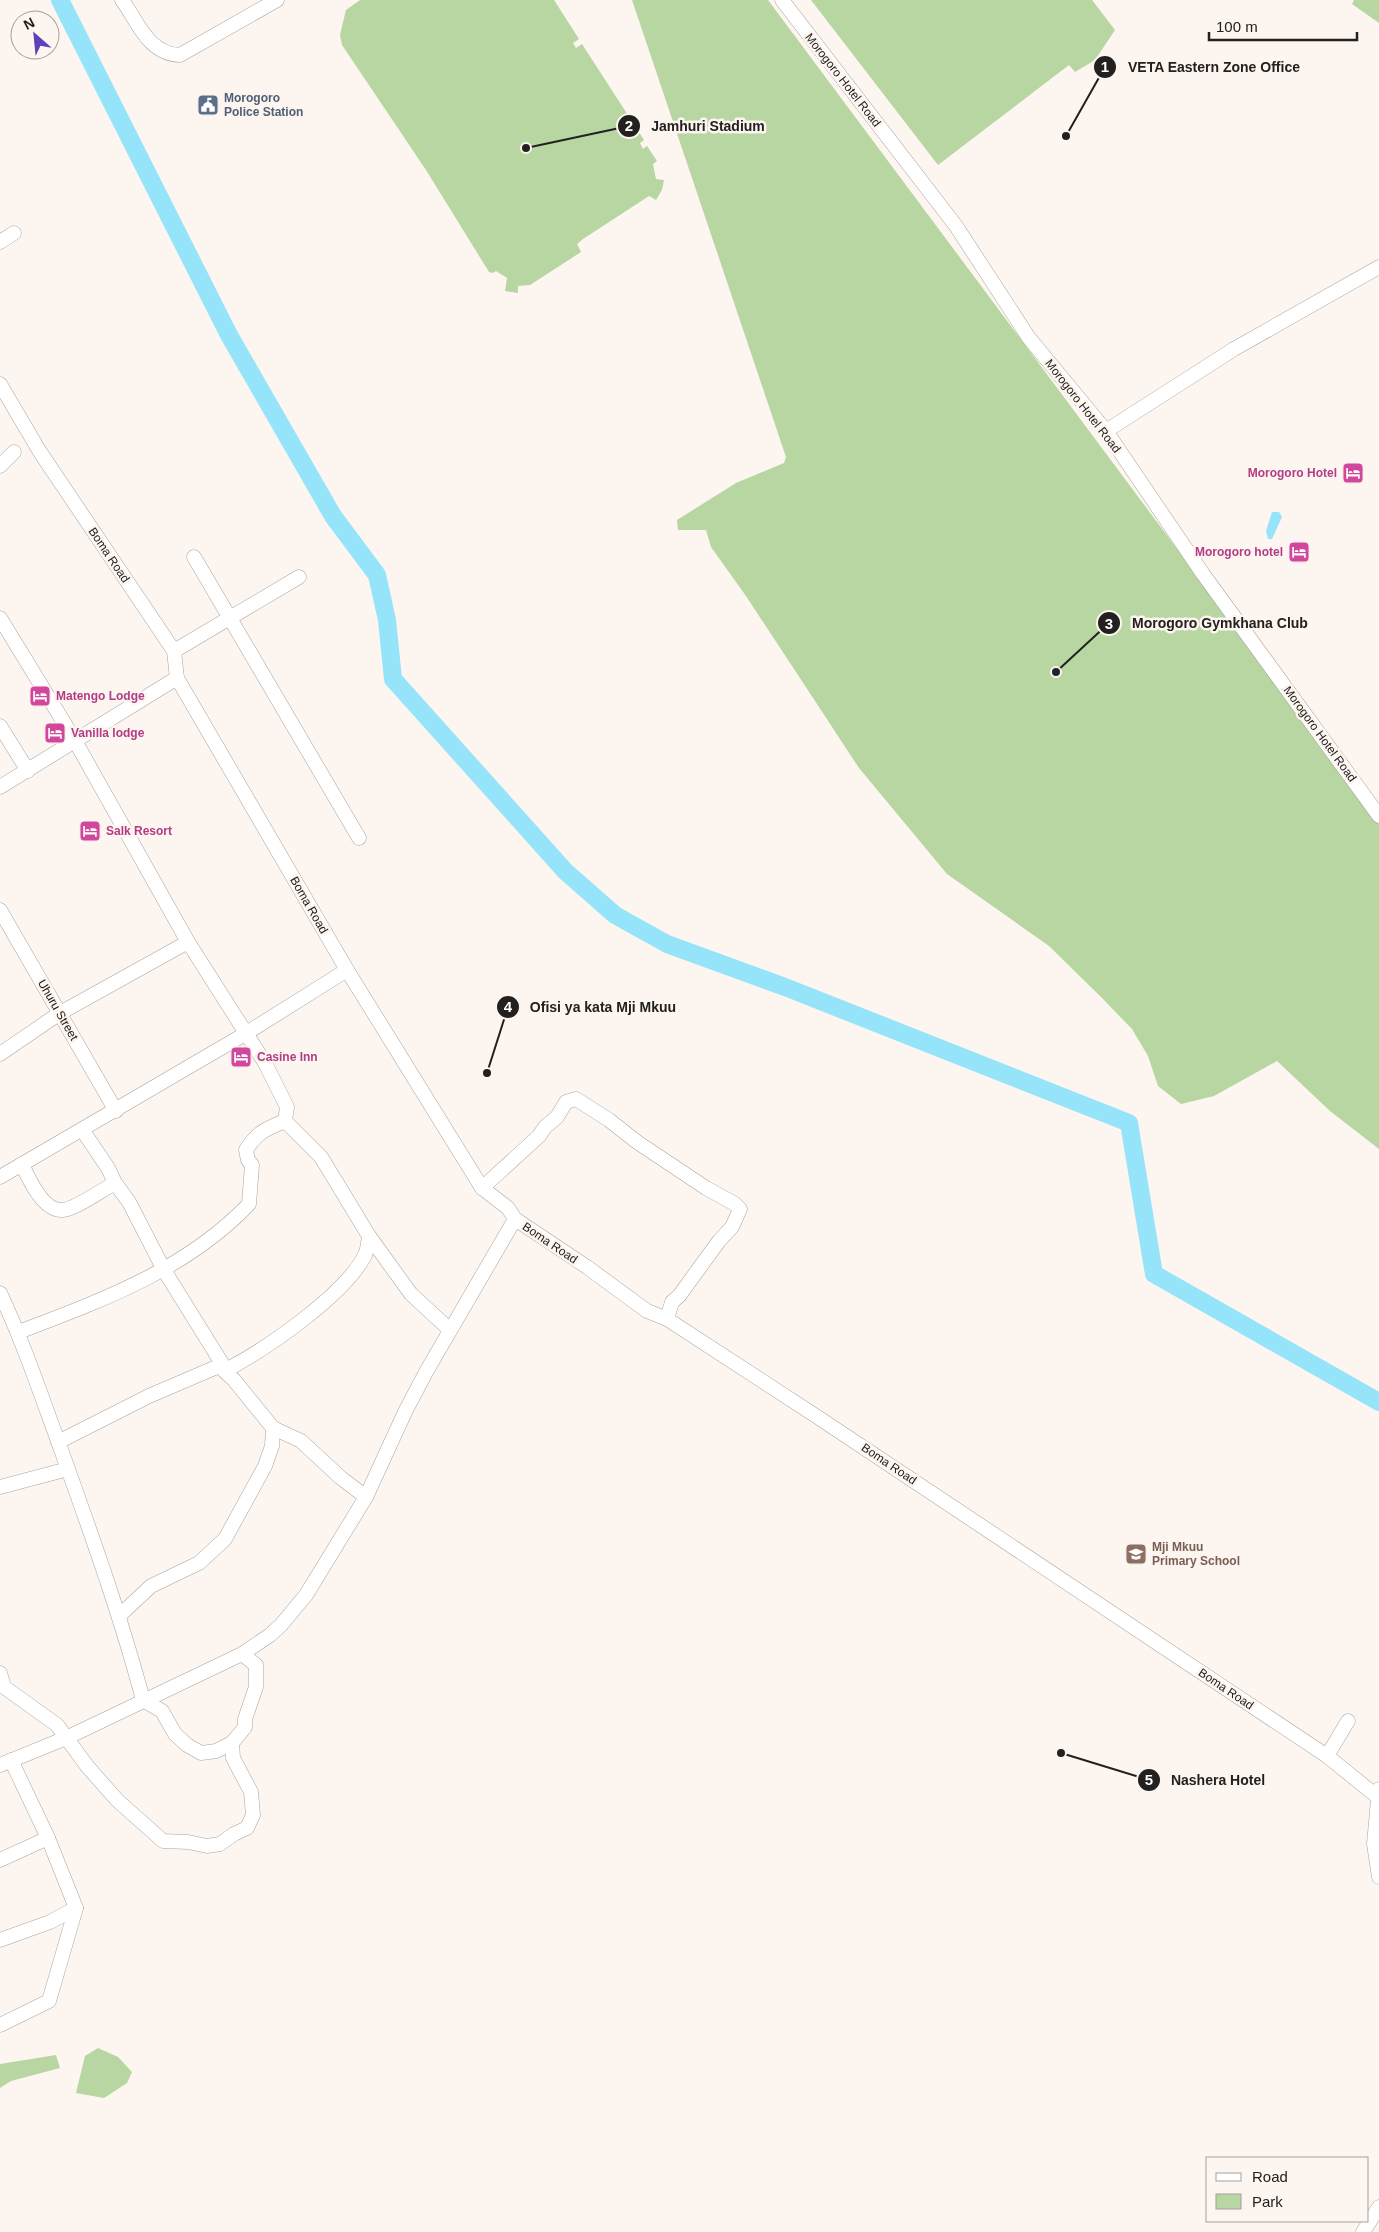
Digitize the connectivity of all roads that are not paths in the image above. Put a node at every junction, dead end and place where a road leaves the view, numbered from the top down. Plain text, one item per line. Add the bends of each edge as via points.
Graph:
1 (122, 0) edge
2 (277, 0) edge
3 (782, 0) edge
4 (14, 233) dead end
5 (0, 242) edge
6 (1379, 267) edge
7 (0, 384) edge
8 (1106, 431) junction
9 (14, 452) dead end
10 (0, 466) edge
11 (194, 557) dead end
12 (299, 577) dead end
13 (0, 618) edge
14 (229, 618) junction
15 (174, 651) junction
16 (177, 678) junction
17 (0, 726) edge
18 (74, 739) junction
19 (28, 771) junction
20 (0, 787) edge
21 (1379, 816) edge
22 (360, 838) dead end
23 (0, 910) edge
24 (188, 942) junction
25 (347, 970) junction
26 (60, 1013) junction
27 (246, 1034) junction
28 (0, 1054) edge
29 (116, 1111) junction
30 (285, 1121) junction
31 (83, 1131) junction
32 (22, 1164) junction
33 (0, 1177) edge
34 (115, 1183) junction
35 (482, 1188) junction
36 (515, 1219) junction
37 (369, 1236) junction
38 (388, 1262) junction
39 (358, 1266) junction
40 (164, 1270) junction
41 (0, 1293) edge
42 (667, 1320) junction
43 (450, 1330) junction
44 (19, 1332) junction
45 (223, 1368) junction
46 (273, 1428) junction
47 (58, 1442) junction
48 (68, 1469) junction
49 (0, 1488) edge
50 (366, 1497) junction
51 (119, 1616) junction
52 (242, 1654) junction
53 (0, 1672) edge
54 (143, 1700) junction
55 (1348, 1721) dead end
56 (66, 1738) junction
57 (232, 1743) junction
58 (1327, 1756) junction
59 (5, 1763) edge
60 (1379, 1788) edge
61 (1379, 1797) edge
62 (48, 1838) junction
63 (0, 1860) edge
64 (1379, 1877) edge
65 (76, 1908) junction
66 (0, 1940) edge
67 (0, 2025) edge
68 (1379, 2206) edge
69 (1363, 2232) edge

1 - 2 street via 148,42 171,55 180,55
3 - 8 street, Morogoro Hotel Road via 956,226 1029,338
4 - 5 street
6 - 8 street via 1234,349
7 - 15 street, Boma Road via 40,452
8 - 21 street, Morogoro Hotel Road via 1203,574
9 - 10 street
11 - 14 street
12 - 14 street
13 - 18 street
14 - 15 street
14 - 22 street
15 - 16 street, Boma Road
16 - 18 street
16 - 25 street, Boma Road
17 - 19 street
18 - 19 street
18 - 24 street
19 - 20 street
23 - 26 street, Uhuru Street
24 - 26 street
24 - 27 street
25 - 27 street
25 - 35 street, Boma Road
26 - 28 street
26 - 29 street, Uhuru Street
27 - 29 street
27 - 30 street via 287,1107
29 - 31 street
30 - 37 street via 321,1157
30 - 40 street via 260,1132 246,1150 252,1165 249,1204 203,1245
31 - 32 street
31 - 34 street
32 - 33 street
32 - 34 street via 31,1184 54,1209 73,1207
34 - 40 street via 129,1202
35 - 36 street, Boma Road via 508,1208
35 - 42 street via 539,1136 566,1102 576,1099 706,1188 735,1204 740,1209 732,1227 672,1302
36 - 42 street, Boma Road via 647,1311
36 - 43 street
37 - 38 street
37 - 39 street via 368,1249
38 - 39 street via 371,1259
38 - 43 street via 411,1294
39 - 45 street via 339,1288 299,1321 247,1359
40 - 44 street via 113,1295
40 - 45 street
41 - 44 street
42 - 58 street, Boma Road
43 - 50 street via 404,1412
44 - 47 street
45 - 46 street
45 - 47 street via 149,1396
46 - 50 street via 301,1441
46 - 51 street via 266,1466 225,1540 199,1563 151,1586
47 - 48 street
48 - 49 street
48 - 51 street
50 - 52 street via 293,1612 270,1635
51 - 54 street
52 - 54 street
52 - 57 street via 256,1665 256,1687 244,1727
53 - 56 street via 4,1687 45,1715
54 - 56 street
54 - 57 street via 162,1711 175,1734 201,1753 216,1751
55 - 58 street
56 - 57 street via 117,1800 152,1833 163,1840 207,1846 220,1844 239,1833 252,1819 251,1792 233,1758
56 - 59 street
58 - 61 street, Boma Road
59 - 62 street
60 - 61 street
61 - 64 street via 1374,1844
62 - 63 street
62 - 65 street
65 - 66 street via 50,1922
65 - 67 street via 49,2000
68 - 69 street

